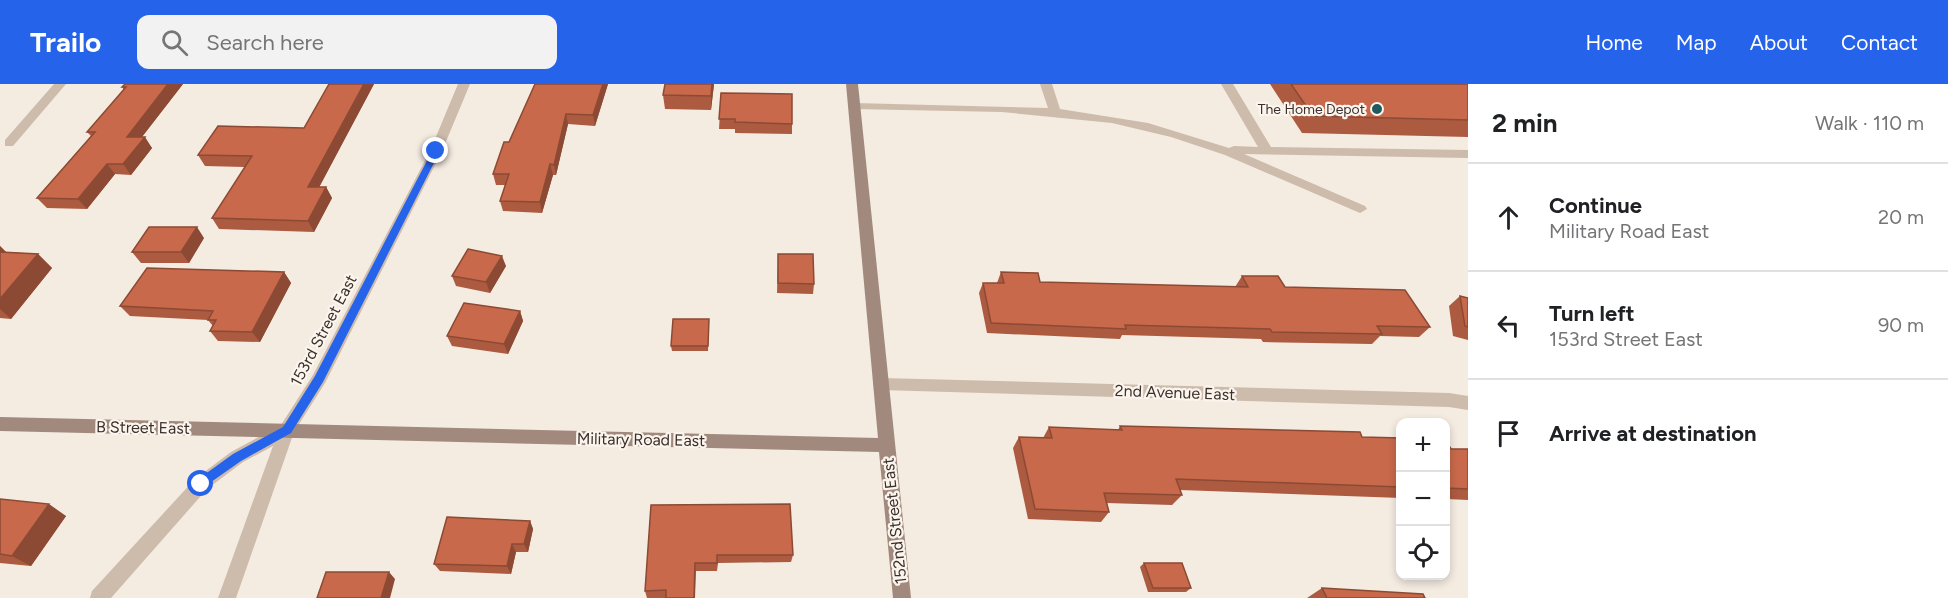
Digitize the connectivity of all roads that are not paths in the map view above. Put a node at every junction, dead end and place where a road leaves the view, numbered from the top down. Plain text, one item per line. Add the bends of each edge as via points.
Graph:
1 (60, 84) edge
2 (464, 84) edge
3 (852, 84) edge
4 (1046, 84) edge
5 (1227, 84) edge
6 (854, 106) junction
7 (1055, 112) junction
8 (9, 142) dead end
9 (1225, 150) junction
10 (1267, 151) junction
11 (1468, 154) edge
12 (1360, 208) dead end
13 (881, 384) junction
14 (1468, 403) edge
15 (0, 424) edge
16 (287, 430) junction
17 (886, 445) junction
18 (99, 598) edge
19 (227, 598) edge
20 (902, 598) edge

1 - 8 street
2 - 16 street, 153rd Street East via 436,151 319,379
3 - 6 street
4 - 7 street
5 - 10 street
6 - 7 street
6 - 13 street
7 - 9 street via 1148,126
9 - 10 street
9 - 12 street
10 - 11 street
13 - 14 street, 2nd Avenue East via 1438,399
13 - 17 street
15 - 16 street, B Street East
16 - 17 street, Military Road East
16 - 18 street, Military Road East via 237,457 201,484
16 - 19 street, 153rd Street East
17 - 20 street, 152nd Street East

